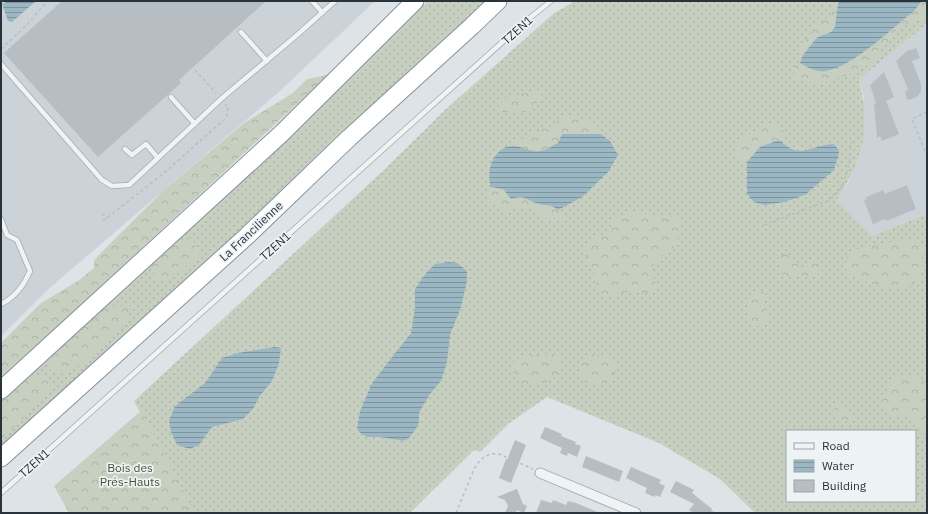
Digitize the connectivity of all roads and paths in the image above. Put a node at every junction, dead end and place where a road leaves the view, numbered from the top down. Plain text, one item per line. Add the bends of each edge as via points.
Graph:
1 (47, 1) edge
2 (312, 1) edge
3 (334, 1) edge
4 (415, 1) edge
5 (498, 1) edge
6 (510, 1) edge
7 (551, 1) edge
8 (322, 12) junction
9 (472, 26) junction
10 (241, 32) dead end
11 (1, 49) edge
12 (267, 61) junction
13 (1, 64) edge
14 (171, 98) dead end
15 (927, 112) edge
16 (195, 124) junction
17 (851, 142) dead end
18 (125, 149) dead end
19 (927, 154) edge
20 (158, 158) junction
21 (163, 174) dead end
22 (102, 215) dead end
23 (107, 218) junction
24 (1, 219) edge
25 (103, 221) dead end
26 (764, 225) dead end
27 (1, 304) edge
28 (1, 390) edge
29 (1, 458) edge
30 (540, 472) joint
31 (1, 493) edge
32 (456, 513) edge
33 (636, 513) edge

1 - 11 path via 27,25
2 - 8 lane
3 - 8 lane
4 - 28 highway via 282,134
5 - 9 highway, La Francilienne
6 - 9 highway via 494,14
7 - 31 lane, TZEN1 via 428,108
8 - 12 lane
9 - 29 highway, La Francilienne via 349,138 247,236
10 - 12 lane
12 - 16 lane
13 - 20 lane via 102,180 112,186 129,185
14 - 16 lane
15 - 19 path via 912,119
16 - 20 lane
17 - 26 path via 847,175 835,197
18 - 20 lane via 132,155 146,144
21 - 23 path
22 - 23 path
23 - 25 path
24 - 27 lane via 7,235 17,240 30,271 24,285 8,301
30 - 32 path via 499,454 484,456 474,469
30 - 33 street

